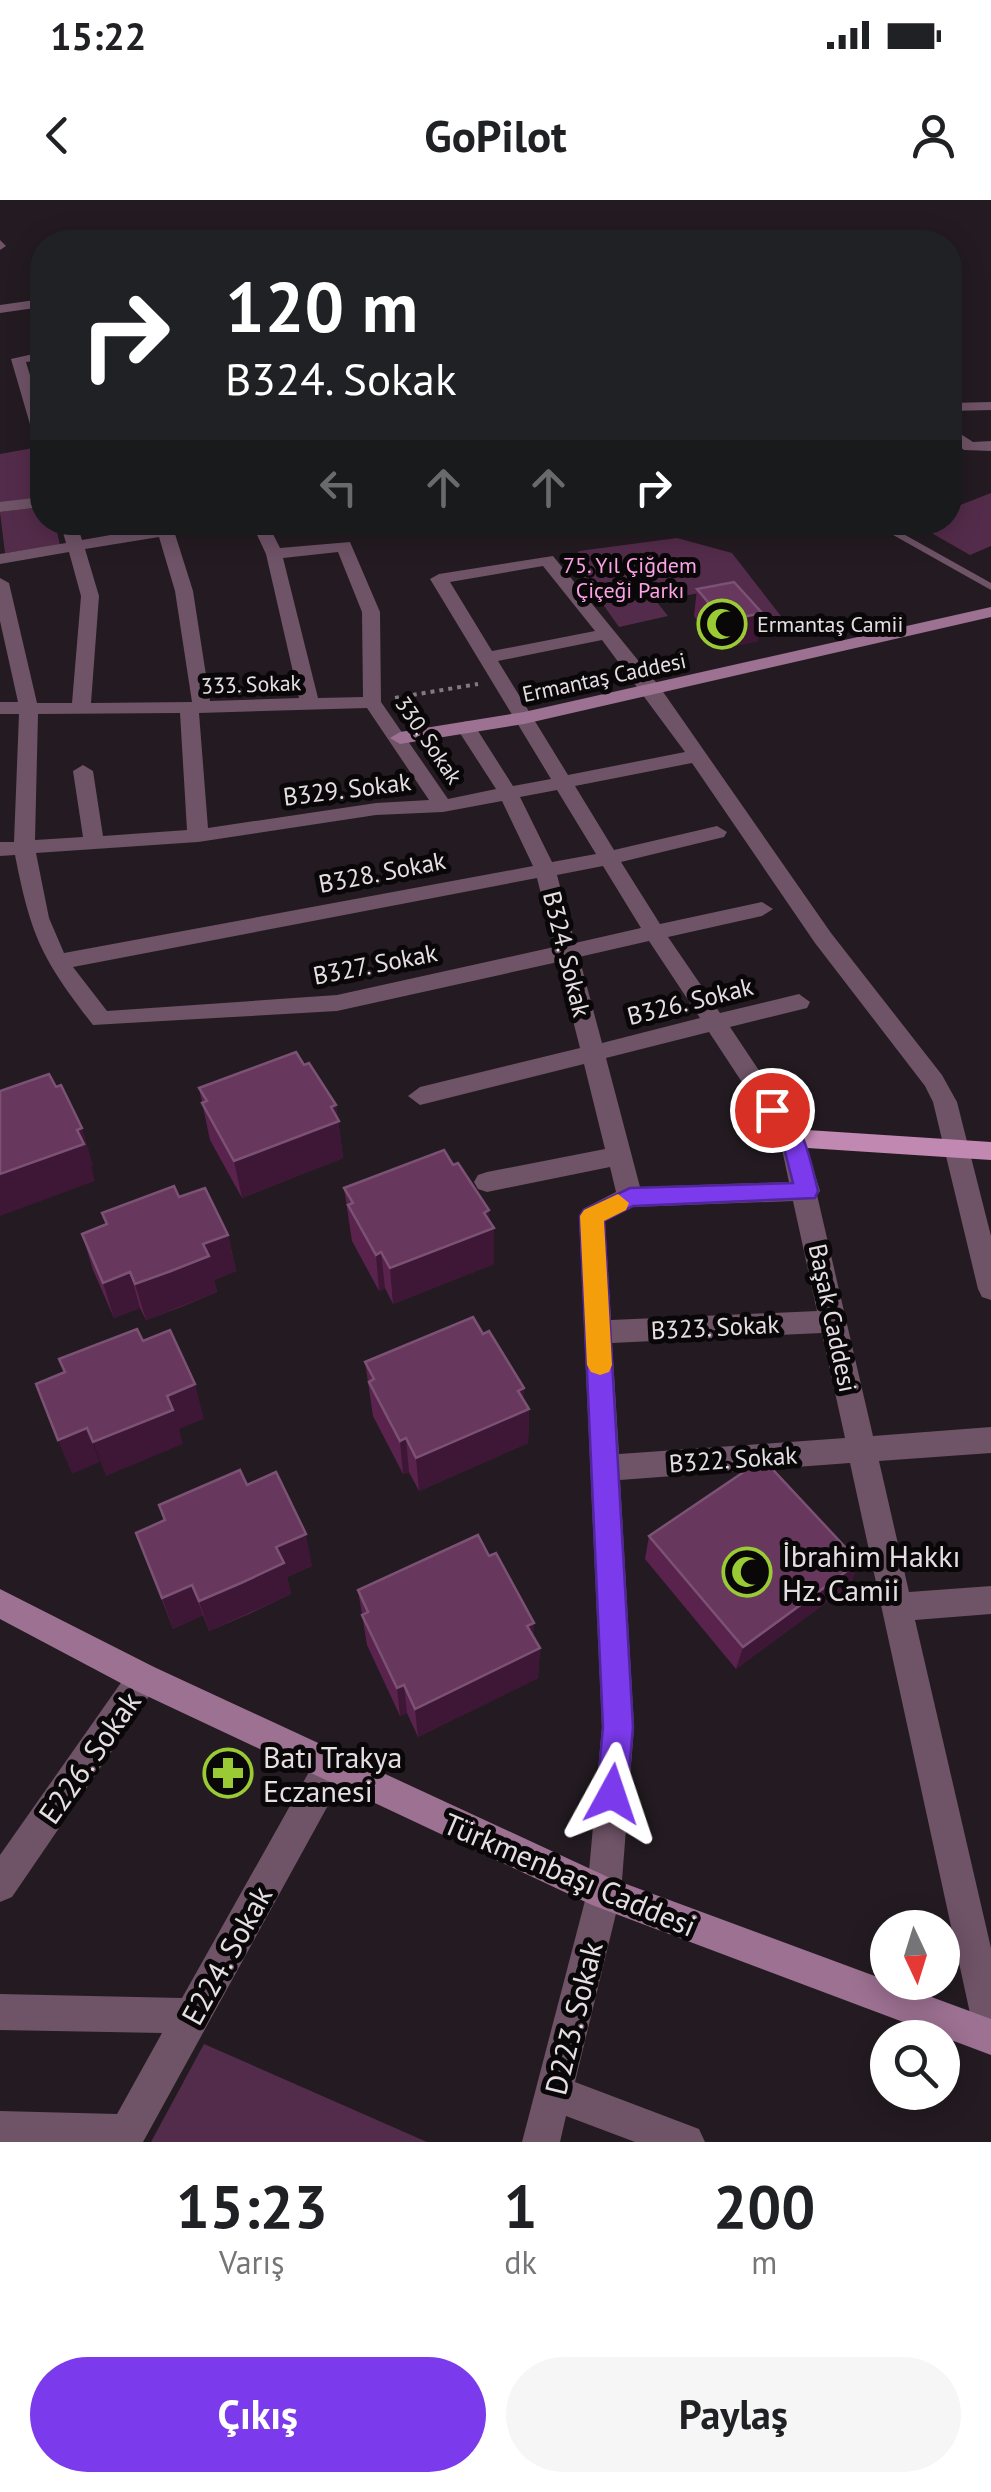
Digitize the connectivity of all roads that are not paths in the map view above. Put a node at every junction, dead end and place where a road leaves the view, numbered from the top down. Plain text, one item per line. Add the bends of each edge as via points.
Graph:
1 (30, 305) edge
2 (0, 309) edge
3 (30, 358) edge
4 (30, 398) edge
5 (991, 406) edge
6 (962, 407) edge
7 (962, 441) edge
8 (991, 446) edge
9 (30, 503) edge
10 (0, 507) edge
11 (72, 535) edge
12 (127, 535) edge
13 (167, 535) edge
14 (265, 535) edge
15 (897, 535) edge
16 (75, 546) junction
17 (274, 554) junction
18 (0, 559) edge
19 (0, 582) edge
20 (991, 587) edge
21 (991, 612) edge
22 (607, 634) junction
23 (494, 669) junction
24 (652, 690) junction
25 (372, 702) junction
26 (310, 705) junction
27 (0, 708) edge
28 (29, 708) junction
29 (195, 708) junction
30 (81, 709) junction
31 (524, 718) junction
32 (466, 728) junction
33 (400, 738) junction
34 (697, 756) junction
35 (83, 771) dead end
36 (564, 783) junction
37 (508, 793) junction
38 (444, 806) junction
39 (717, 832) dead end
40 (198, 836) junction
41 (94, 846) junction
42 (24, 847) junction
43 (0, 849) edge
44 (610, 858) junction
45 (545, 869) junction
46 (762, 908) dead end
47 (655, 934) junction
48 (566, 952) junction
49 (57, 962) junction
50 (799, 1002) dead end
51 (713, 1025) junction
52 (592, 1054) junction
53 (420, 1096) dead end
54 (792, 1138) junction
55 (955, 1148) junction
56 (991, 1152) edge
57 (621, 1155) junction
58 (487, 1182) dead end
59 (807, 1191) junction
60 (630, 1197) junction
61 (991, 1289) edge
62 (833, 1322) junction
63 (598, 1332) junction
64 (991, 1440) edge
65 (860, 1450) junction
66 (606, 1468) junction
67 (991, 1600) edge
68 (0, 1604) edge
69 (897, 1607) junction
70 (143, 1678) junction
71 (330, 1768) junction
72 (0, 1885) edge
73 (604, 1894) junction
74 (0, 2012) edge
75 (192, 2016) junction
76 (991, 2027) edge
77 (991, 2037) edge
78 (554, 2093) junction
79 (0, 2130) edge
80 (124, 2138) edge
81 (540, 2142) edge
82 (686, 2142) edge

1 - 2 street
3 - 4 street via 18,359
5 - 6 street
7 - 8 street
9 - 10 street
11 - 16 street
12 - 16 street
13 - 29 street via 184,590
14 - 17 street
15 - 20 lane
16 - 18 street
16 - 30 street via 90,596
17 - 25 street via 344,546 371,612
17 - 26 street
19 - 28 street
21 - 24 main road, Ermantaş Caddesi
22 - 23 street
22 - 23 street, Başak Caddesi via 547,560 438,578
22 - 24 street
23 - 31 street, Başak Caddesi
24 - 31 main road, Ermantaş Caddesi
24 - 34 street
25 - 26 street, 333. Sokak
25 - 33 street, 330. Sokak
26 - 29 street, 333. Sokak
27 - 28 street, 333. Sokak
28 - 30 street, 333. Sokak
28 - 42 street
29 - 30 street, 333. Sokak
29 - 40 street
31 - 32 main road, Ermantaş Caddesi
31 - 36 street, Başak Caddesi
32 - 33 main road, Ermantaş Caddesi
32 - 37 street, B324. Sokak
33 - 38 street, 330. Sokak
34 - 36 street, B329. Sokak
34 - 55 street via 823,938 934,1081
35 - 41 street
36 - 37 street, B329. Sokak
36 - 44 street, Başak Caddesi
37 - 38 street, B329. Sokak
37 - 45 street, B324. Sokak
38 - 40 street, B329. Sokak via 376,809
39 - 44 street, B328. Sokak
40 - 41 street, B329. Sokak
41 - 42 street, B329. Sokak
42 - 43 street, B329. Sokak
42 - 49 street via 38,918
44 - 45 street, B328. Sokak
44 - 47 street, Başak Caddesi
45 - 48 street, B324. Sokak
45 - 49 street, B328. Sokak
46 - 47 street, B327. Sokak
47 - 48 street, B327. Sokak
47 - 51 street, Başak Caddesi
48 - 49 street, B327. Sokak via 337,1003 101,1019
48 - 52 street, B324. Sokak
50 - 51 street, B326. Sokak
51 - 52 street, B326. Sokak
51 - 54 street, Başak Caddesi
52 - 53 street, B326. Sokak
52 - 57 street, B324. Sokak
54 - 55 main road
54 - 59 street, Başak Caddesi
55 - 56 main road
55 - 61 street
57 - 58 street
57 - 60 street, B324. Sokak
59 - 60 street
59 - 62 street, Başak Caddesi
60 - 63 street via 592,1216
62 - 63 street, B323. Sokak
62 - 65 street, Başak Caddesi
63 - 66 street
64 - 65 street, B322. Sokak
65 - 66 street, B322. Sokak
65 - 69 street, Başak Caddesi
66 - 73 street via 618,1727
67 - 69 street
68 - 70 main road, Türkmenbaşı Caddesi
69 - 76 street, Başak Caddesi
70 - 71 main road, Türkmenbaşı Caddesi
70 - 72 street, E226. Sokak
71 - 73 main road, Türkmenbaşı Caddesi
71 - 75 street, E224. Sokak
73 - 77 main road, Türkmenbaşı Caddesi
73 - 78 street, D223. Sokak
74 - 75 street
75 - 80 street, E224. Sokak
78 - 81 street, D223. Sokak
78 - 82 street
79 - 80 street

